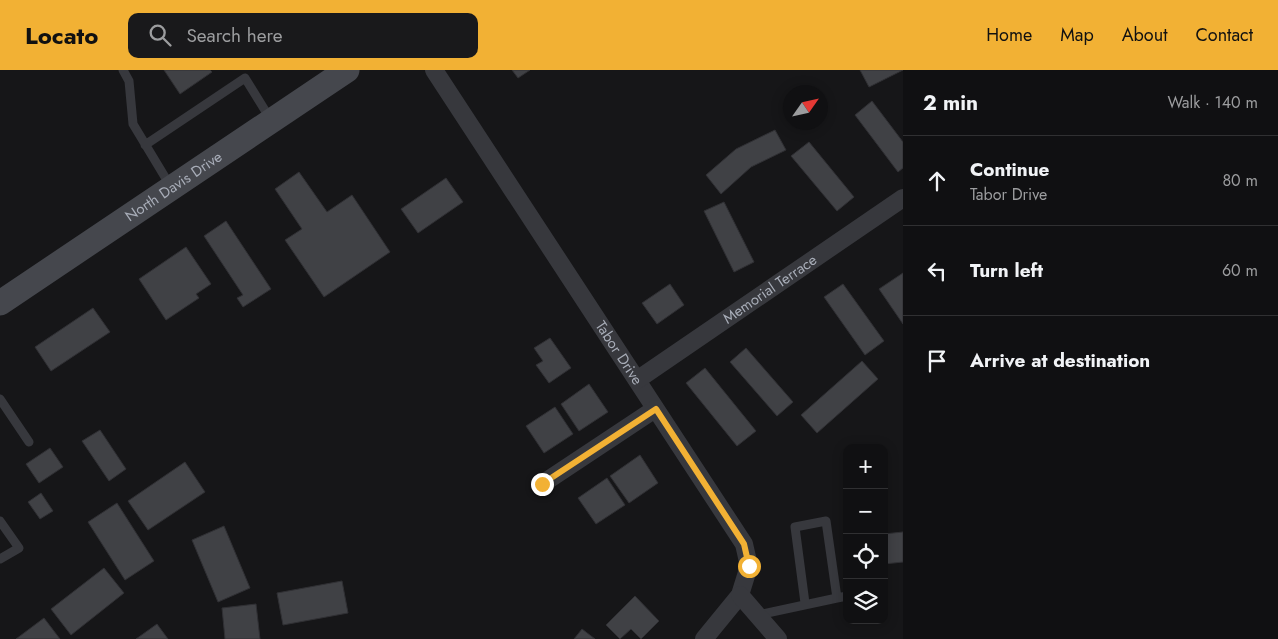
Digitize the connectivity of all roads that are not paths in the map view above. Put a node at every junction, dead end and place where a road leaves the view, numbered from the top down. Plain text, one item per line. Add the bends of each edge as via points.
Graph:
1 (123, 70) edge
2 (347, 70) edge
3 (434, 70) edge
4 (242, 74) edge
5 (271, 120) junction
6 (145, 145) junction
7 (171, 187) junction
8 (903, 198) edge
9 (0, 303) edge
10 (638, 380) junction
11 (0, 399) edge
12 (656, 409) junction
13 (29, 442) dead end
14 (542, 484) dead end
15 (0, 521) edge
16 (0, 560) edge
17 (740, 595) junction
18 (843, 597) edge
19 (837, 598) junction
20 (805, 603) junction
21 (758, 615) junction
22 (704, 639) edge
23 (778, 639) edge

1 - 6 lane via 129,82 133,124
2 - 5 main road, North Davis Drive
3 - 10 street, Tabor Drive
4 - 5 lane
4 - 6 lane
5 - 7 main road, North Davis Drive
6 - 7 lane
7 - 9 main road, North Davis Drive
8 - 10 street, Memorial Terrace
10 - 12 street, Tabor Drive
11 - 13 lane
12 - 14 street
12 - 17 street, Tabor Drive via 744,544 749,566
15 - 16 lane via 19,548
17 - 21 street
17 - 22 street, Tabor Drive
18 - 19 lane
19 - 20 lane
19 - 20 lane via 826,521 795,527
20 - 21 lane
21 - 23 street

